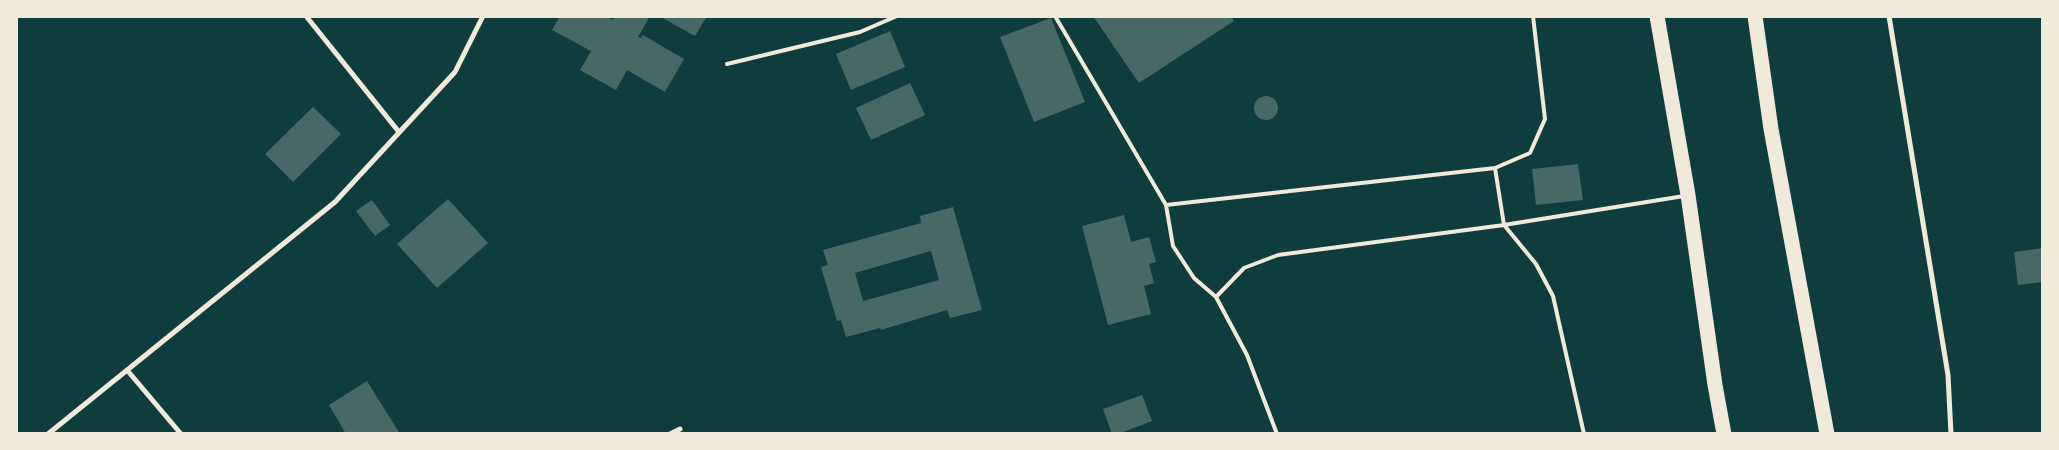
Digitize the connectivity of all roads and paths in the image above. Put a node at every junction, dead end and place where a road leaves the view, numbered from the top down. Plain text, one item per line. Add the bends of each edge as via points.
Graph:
1 (306, 16) edge
2 (483, 16) edge
3 (897, 16) edge
4 (1054, 16) edge
5 (1533, 16) edge
6 (1657, 16) edge
7 (1755, 16) edge
8 (1889, 16) edge
9 (727, 64) dead end
10 (399, 132) junction
11 (1495, 168) junction
12 (1688, 195) junction
13 (1166, 204) junction
14 (1504, 225) junction
15 (1216, 297) junction
16 (127, 370) junction
17 (680, 429) dead end
18 (48, 434) edge
19 (181, 434) edge
20 (670, 434) edge
21 (1278, 434) edge
22 (1584, 434) edge
23 (1724, 434) edge
24 (1826, 434) edge
25 (1951, 434) edge

1 - 10 street
2 - 10 street via 455,72
3 - 9 lane via 860,32
4 - 13 lane
5 - 11 lane via 1545,119 1530,153
6 - 12 highway
7 - 24 highway via 1771,129
8 - 25 street via 1948,375
10 - 16 street via 335,202
11 - 13 lane
11 - 14 lane
12 - 14 lane
12 - 23 highway
13 - 15 lane via 1173,246 1194,278
14 - 15 lane via 1278,256 1244,268
14 - 22 lane via 1536,264 1553,296
15 - 21 lane via 1247,355
16 - 18 street
16 - 19 street
17 - 20 street

